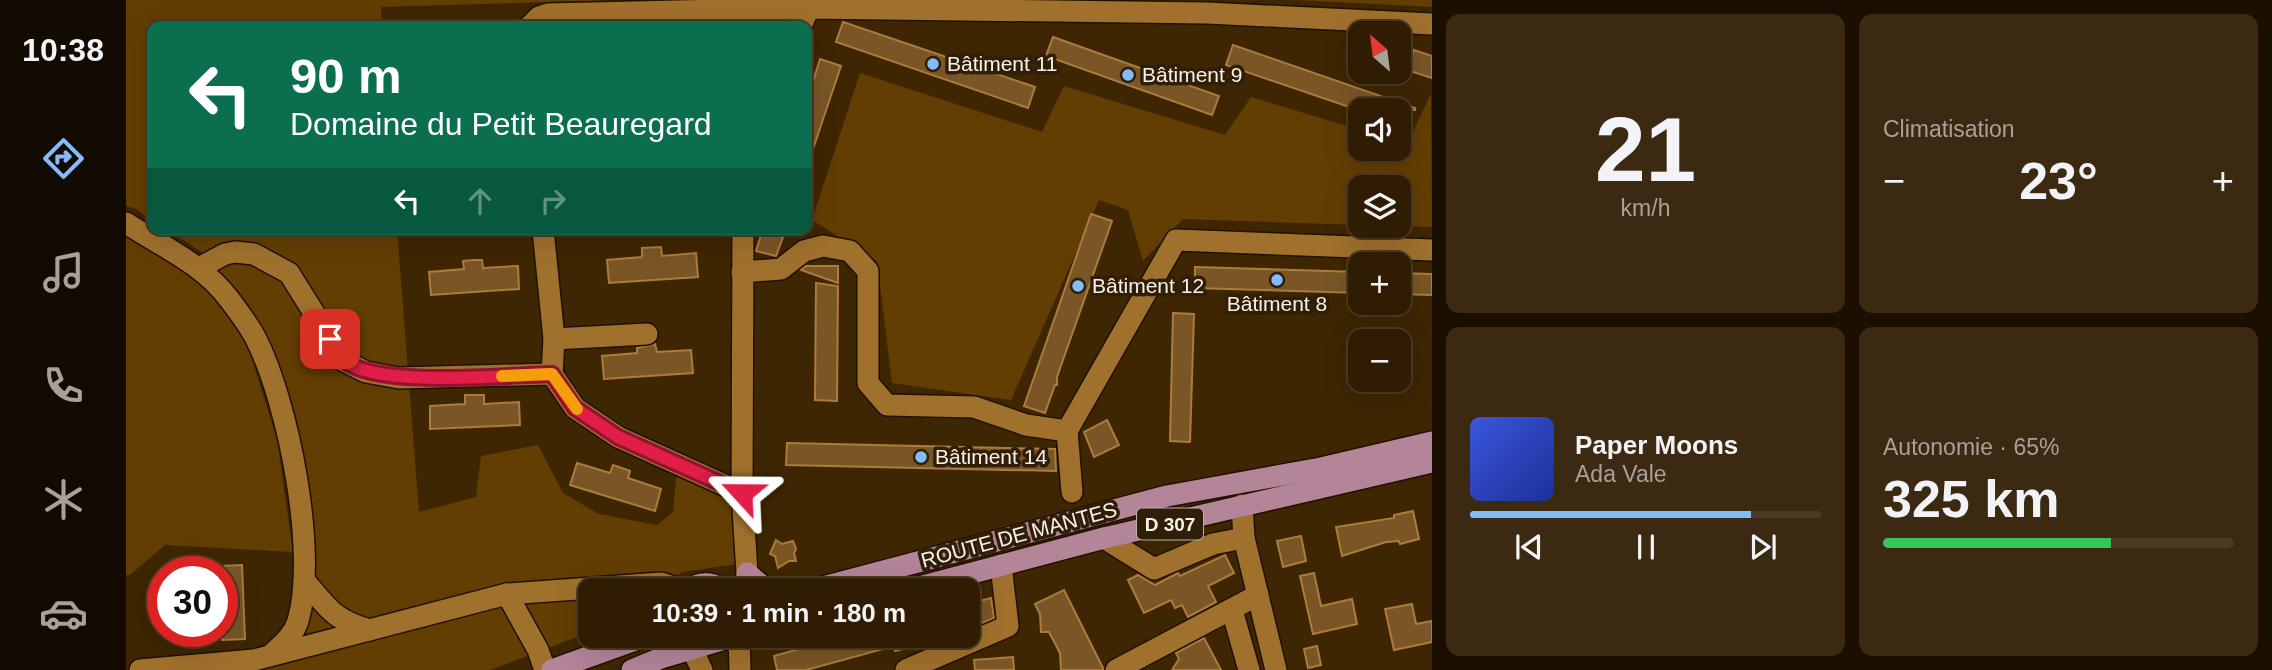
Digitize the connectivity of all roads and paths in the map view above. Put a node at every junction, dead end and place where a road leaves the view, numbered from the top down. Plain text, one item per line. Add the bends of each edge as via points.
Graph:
1 (805, 17) edge
2 (536, 21) edge
3 (1432, 24) edge
4 (126, 223) edge
5 (544, 235) edge
6 (743, 235) edge
7 (1432, 250) edge
8 (199, 268) junction
9 (742, 272) junction
10 (647, 334) dead end
11 (554, 339) junction
12 (552, 374) junction
13 (1067, 431) junction
14 (1432, 442) edge
15 (1432, 462) edge
16 (1072, 492) dead end
17 (742, 493) junction
18 (1242, 505) junction
19 (1104, 538) junction
20 (1244, 538) junction
21 (1001, 565) junction
22 (746, 578) edge
23 (857, 578) edge
24 (953, 578) edge
25 (304, 580) junction
26 (578, 589) edge
27 (507, 594) junction
28 (1258, 595) junction
29 (1232, 610) junction
30 (370, 630) junction
31 (613, 648) edge
32 (677, 648) edge
33 (692, 648) edge
34 (739, 648) edge
35 (269, 656) junction
36 (139, 670) edge
37 (545, 670) edge
38 (552, 670) edge
39 (632, 670) edge
40 (702, 670) edge
41 (740, 670) edge
42 (906, 670) edge
43 (1116, 670) edge
44 (1249, 670) edge
45 (1276, 670) edge

1 - 2 street via 548,14
1 - 3 street via 1207,13
4 - 8 street
5 - 11 street
6 - 9 street
7 - 13 street via 1177,240
8 - 12 street via 235,252 254,254 289,273 344,361 366,372 399,378
8 - 25 street via 227,296 256,338 273,384 297,483
9 - 13 street via 781,269 804,251 823,246 850,251 868,271 868,383 887,405 974,407 1026,425
9 - 17 street
10 - 11 street
11 - 12 street
12 - 17 street via 575,408 618,437
13 - 16 street
14 - 23 main road, ROUTE DE MANTES / D 307 via 1167,496
15 - 18 main road, ROUTE DE MANTES / D 307
17 - 22 street
18 - 19 main road, ROUTE DE MANTES / D 307
18 - 20 street
19 - 20 street via 1154,569 1213,544
19 - 21 main road, ROUTE DE MANTES / D 307
20 - 28 street
21 - 24 main road, ROUTE DE MANTES / D 307
21 - 42 street via 1008,626
25 - 30 street via 345,623
25 - 35 street via 289,639
26 - 27 street
27 - 30 street
27 - 37 street
28 - 29 street
28 - 45 street
29 - 43 street
29 - 44 street
30 - 35 street
31 - 38 main road
32 - 39 main road
33 - 40 street
34 - 41 street
35 - 36 street

